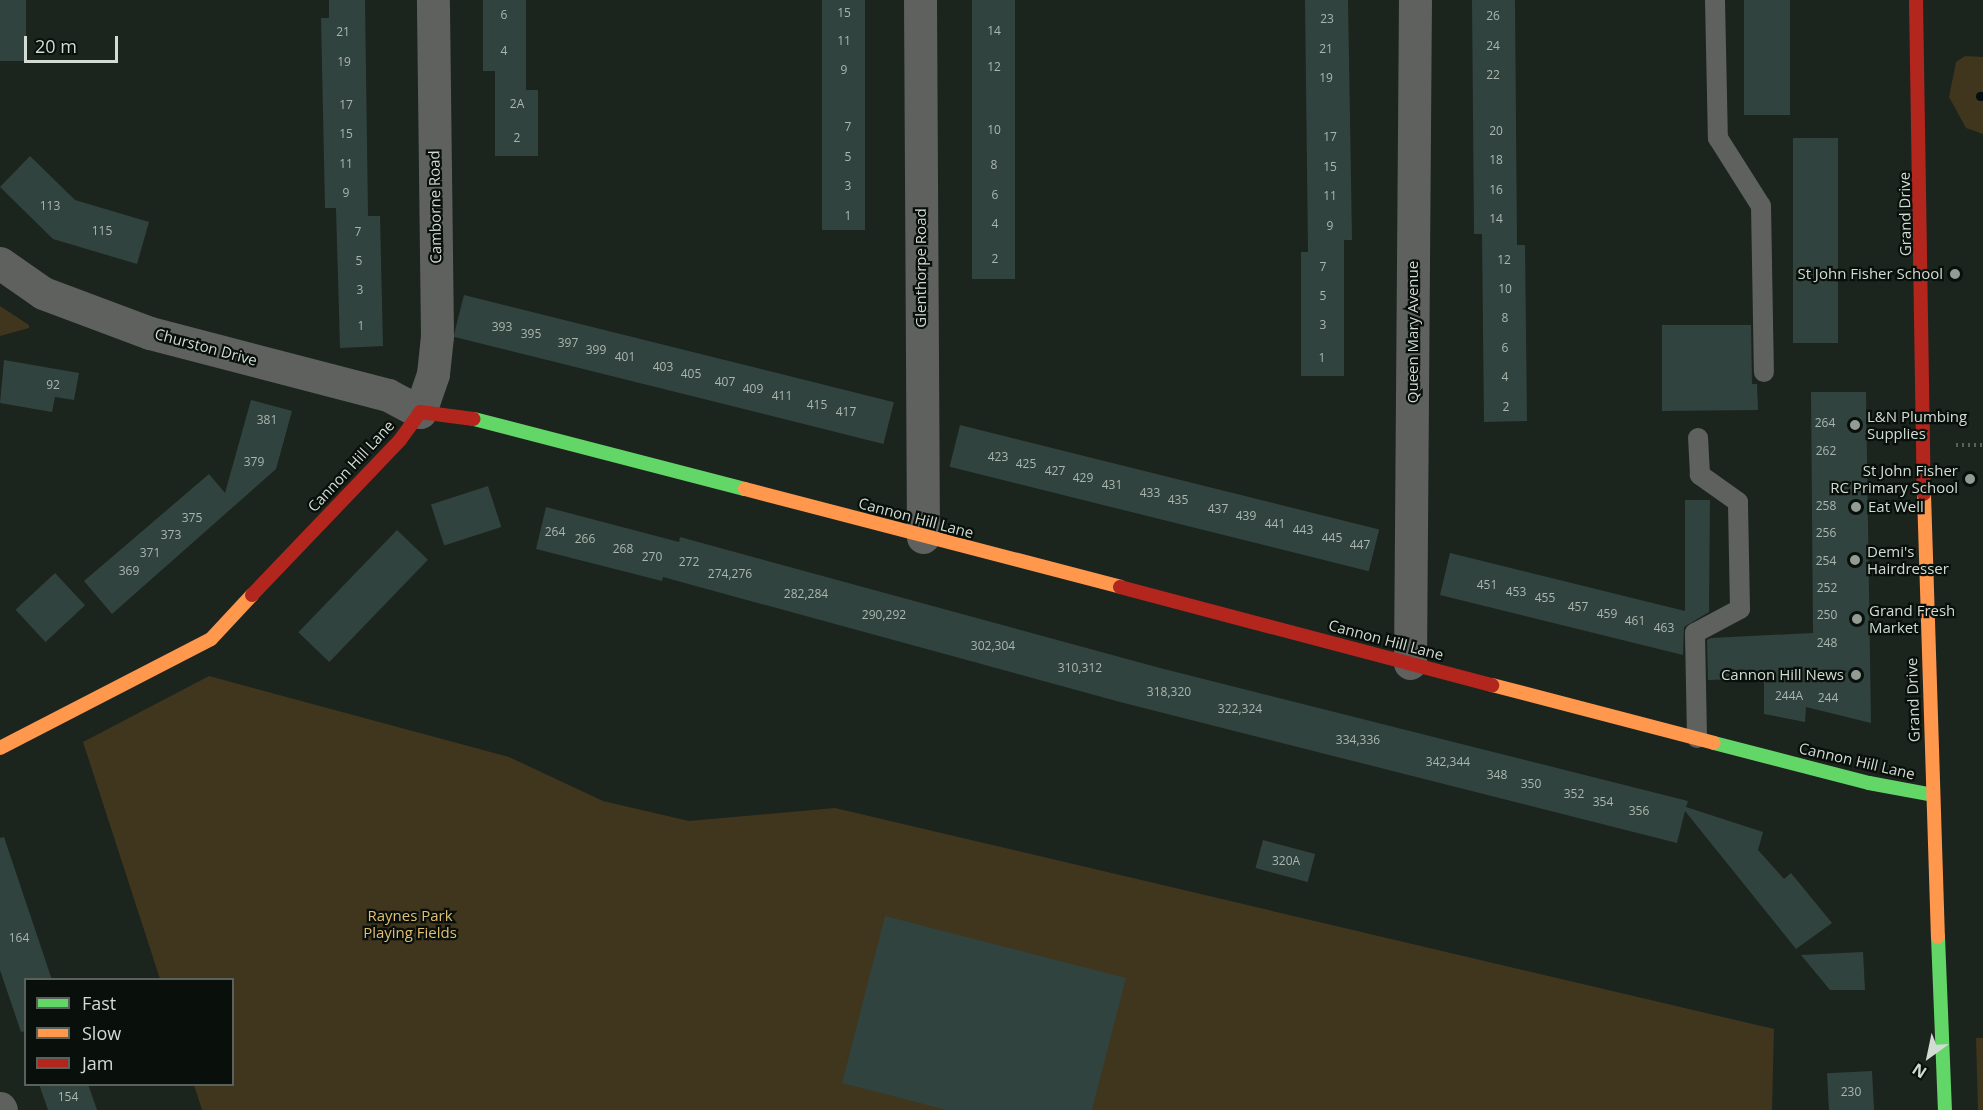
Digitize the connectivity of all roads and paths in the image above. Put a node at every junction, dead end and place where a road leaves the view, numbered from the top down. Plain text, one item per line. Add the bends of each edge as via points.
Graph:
1 (433, 0) edge
2 (920, 0) edge
3 (1415, 0) edge
4 (1715, 0) edge
5 (1916, 0) edge
6 (0, 263) edge
7 (1764, 372) dead end
8 (420, 412) junction
9 (1698, 438) dead end
10 (923, 537) junction
11 (1410, 663) junction
12 (1697, 738) junction
13 (0, 748) edge
14 (1933, 795) junction
15 (1945, 1110) edge

1 - 8 street, Camborne Road via 437,336 433,374
2 - 10 street, Glenthorpe Road
3 - 11 street, Queen Mary Avenue
4 - 7 lane via 1719,138 1761,206
5 - 14 street, Grand Drive
6 - 8 street, Churston Drive via 43,293 150,333 388,395
8 - 10 street, Cannon Hill Lane via 452,413
8 - 13 street, Cannon Hill Lane via 400,440 211,639
9 - 12 lane via 1700,475 1738,502 1740,609 1695,633
10 - 11 street, Cannon Hill Lane
11 - 12 street, Cannon Hill Lane
12 - 14 street, Cannon Hill Lane via 1869,783
14 - 15 street, Grand Drive

